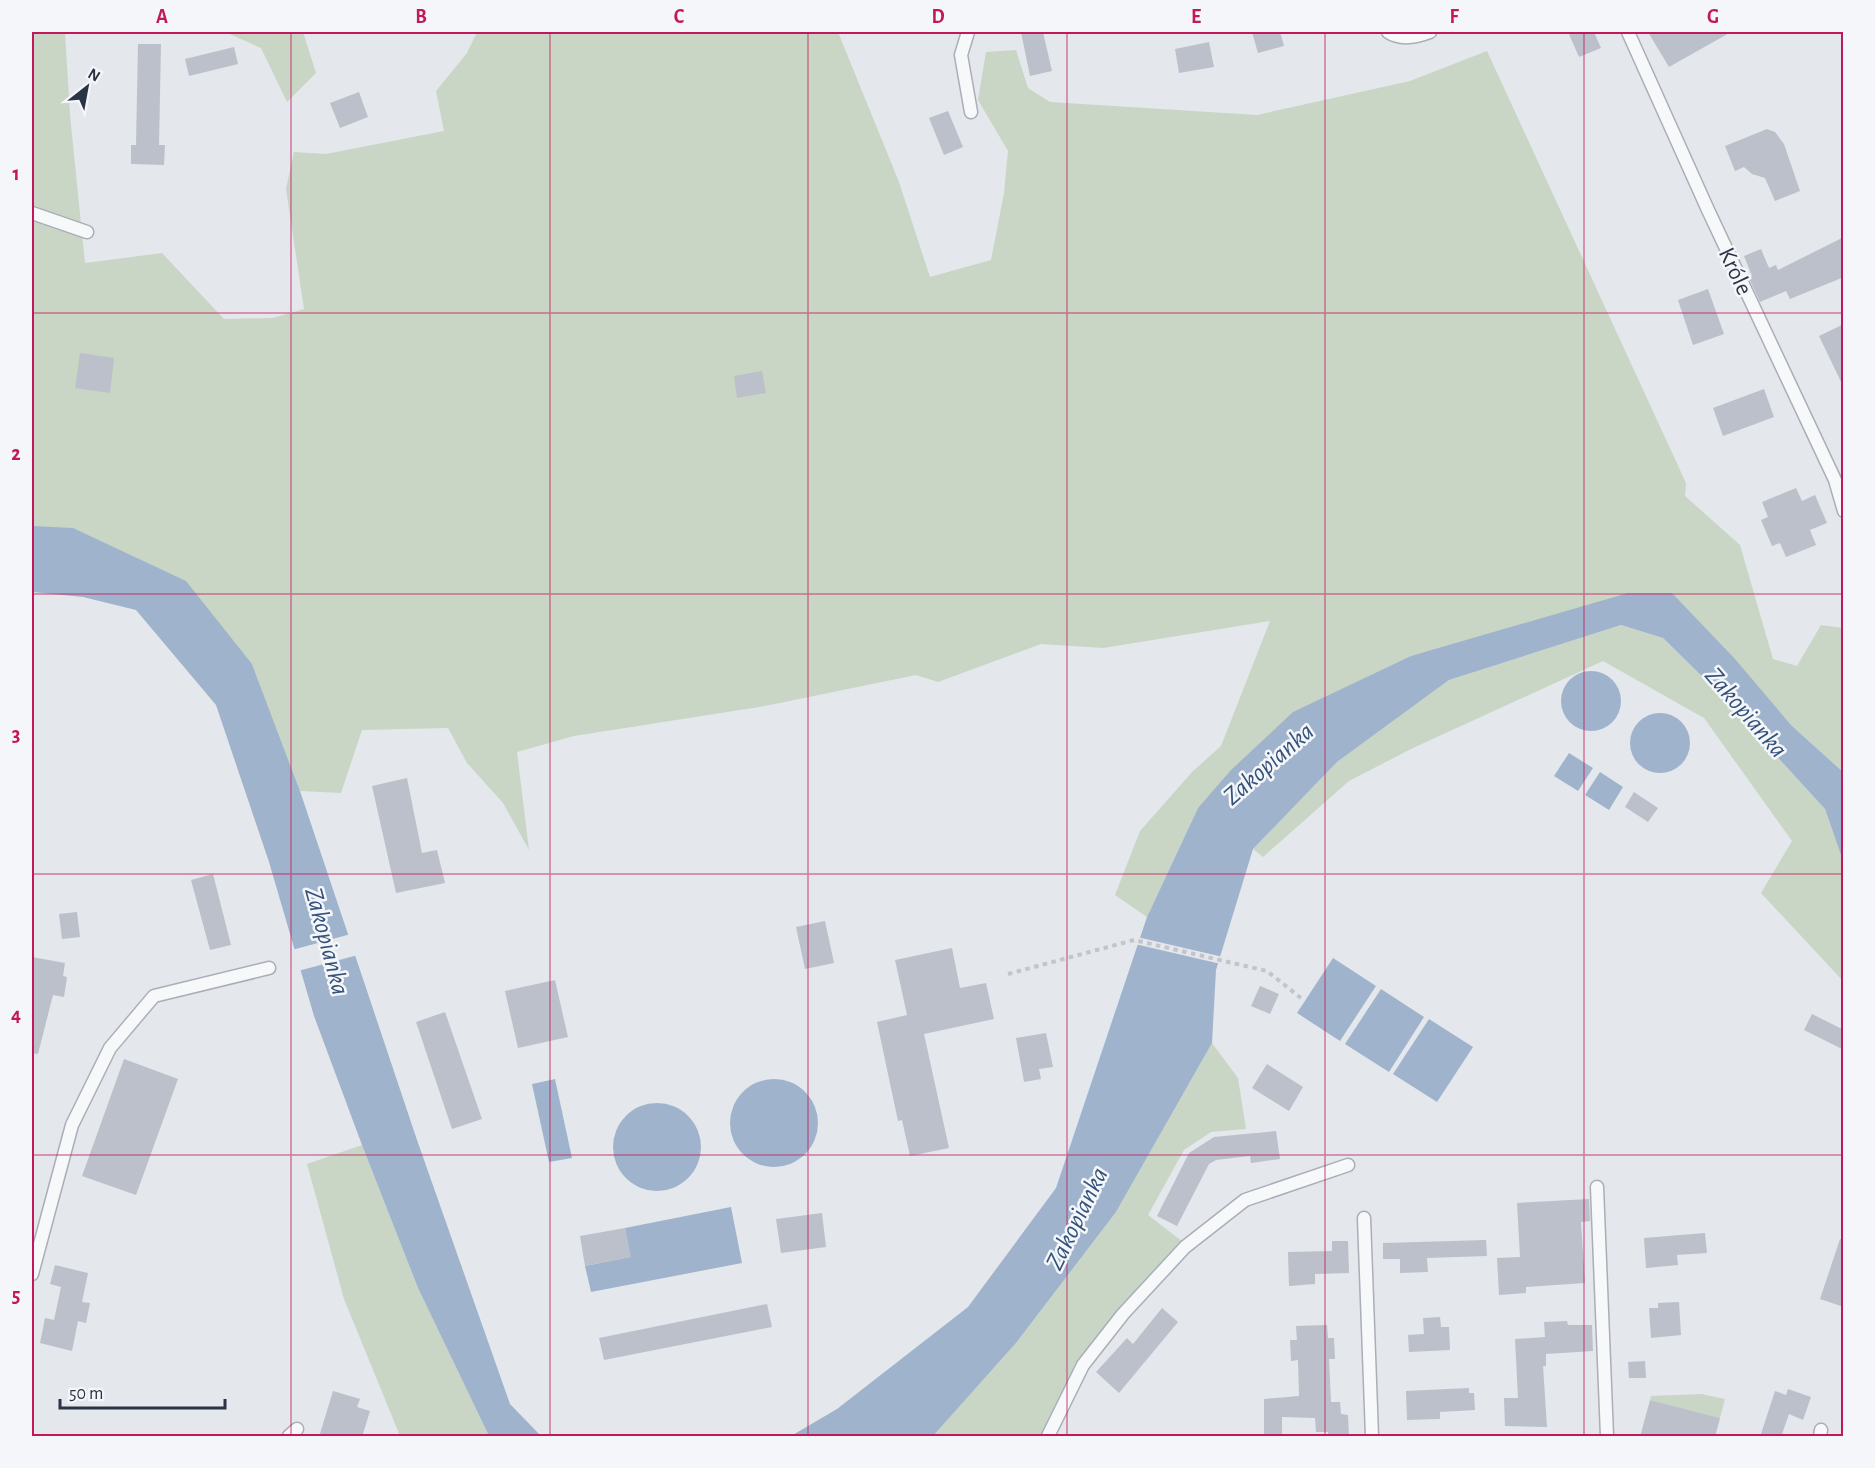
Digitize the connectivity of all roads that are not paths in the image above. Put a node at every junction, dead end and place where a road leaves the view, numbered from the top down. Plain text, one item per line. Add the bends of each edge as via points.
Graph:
1 (968, 32) edge
2 (1388, 32) edge
3 (1430, 32) edge
4 (1628, 32) edge
5 (971, 112) dead end
6 (32, 213) edge
7 (87, 232) dead end
8 (1844, 511) edge
9 (269, 968) dead end
10 (1348, 1165) dead end
11 (1597, 1187) dead end
12 (1364, 1218) dead end
13 (32, 1274) edge
14 (1048, 1437) edge
15 (1372, 1437) edge
16 (1607, 1437) edge

1 - 5 lane via 962,55
2 - 3 lane via 1393,36 1417,37
4 - 8 lane, Króle via 1834,480
6 - 7 lane
9 - 13 lane via 154,996 110,1048 72,1125
10 - 14 lane via 1245,1200 1185,1247 1123,1314 1083,1365
11 - 16 lane
12 - 15 lane

